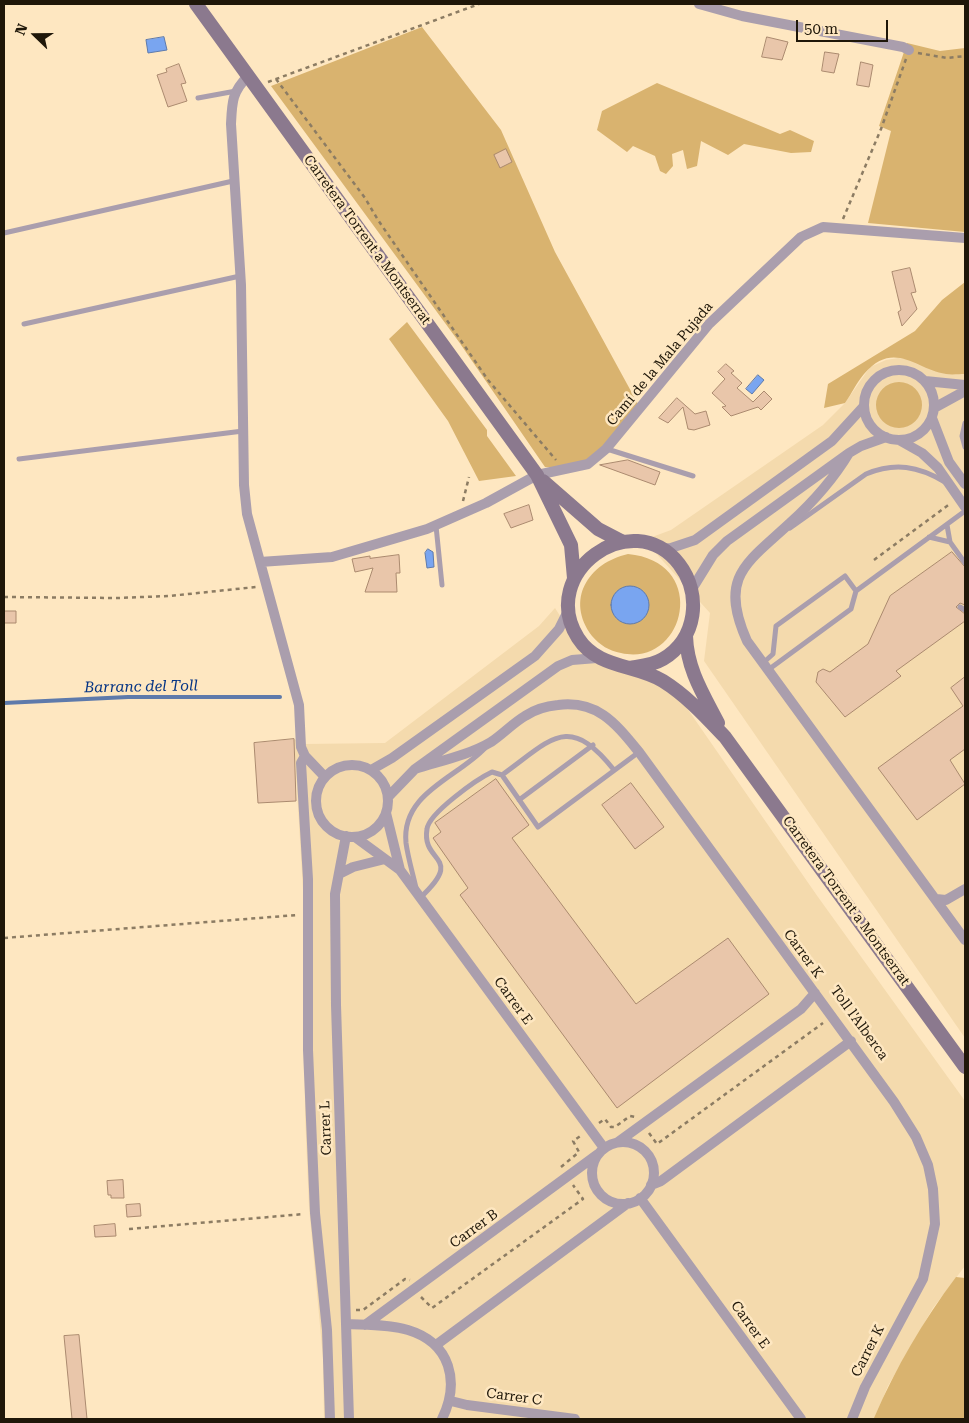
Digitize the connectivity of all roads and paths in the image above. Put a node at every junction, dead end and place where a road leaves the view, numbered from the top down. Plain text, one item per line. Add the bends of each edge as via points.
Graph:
1 (196, 4) edge
2 (479, 4) edge
3 (699, 4) edge
4 (909, 50) junction
5 (965, 56) edge
6 (276, 79) junction
7 (251, 80) junction
8 (236, 91) junction
9 (198, 98) dead end
10 (233, 182) junction
11 (840, 228) junction
12 (4, 233) edge
13 (965, 238) edge
14 (241, 276) junction
15 (24, 324) dead end
16 (925, 381) junction
17 (965, 385) edge
18 (965, 391) edge
19 (864, 406) junction
20 (933, 413) junction
21 (965, 423) edge
22 (244, 431) junction
23 (886, 437) junction
24 (899, 440) junction
25 (965, 447) edge
26 (606, 449) junction
27 (849, 453) junction
28 (19, 459) dead end
29 (566, 469) junction
30 (537, 476) junction
31 (693, 476) dead end
32 (469, 477) dead end
33 (965, 484) edge
34 (949, 485) junction
35 (958, 498) junction
36 (965, 507) edge
37 (965, 511) edge
38 (449, 520) junction
39 (947, 524) junction
40 (436, 525) junction
41 (780, 532) junction
42 (929, 537) junction
43 (623, 542) junction
44 (950, 542) junction
45 (661, 549) junction
46 (874, 560) dead end
47 (260, 562) junction
48 (965, 563) edge
49 (574, 578) junction
50 (442, 585) dead end
51 (267, 586) junction
52 (692, 589) junction
53 (856, 591) junction
54 (4, 597) edge
55 (568, 611) junction
56 (686, 636) junction
57 (597, 658) junction
58 (765, 666) junction
59 (630, 668) junction
60 (725, 737) junction
61 (492, 741) junction
62 (593, 745) junction
63 (639, 752) junction
64 (305, 756) junction
65 (415, 769) junction
66 (370, 770) junction
67 (614, 770) junction
68 (502, 775) junction
69 (325, 777) junction
70 (388, 797) junction
71 (519, 800) junction
72 (386, 813) junction
73 (350, 836) junction
74 (385, 859) junction
75 (400, 870) junction
76 (339, 874) junction
77 (965, 890) edge
78 (419, 897) junction
79 (936, 899) junction
80 (309, 915) junction
81 (4, 938) edge
82 (965, 940) edge
83 (815, 993) junction
84 (850, 1042) junction
85 (965, 1067) edge
86 (618, 1142) junction
87 (601, 1151) junction
88 (651, 1185) junction
89 (640, 1198) junction
90 (628, 1203) junction
91 (315, 1213) junction
92 (129, 1229) dead end
93 (346, 1324) junction
94 (365, 1325) junction
95 (436, 1345) junction
96 (451, 1400) junction
97 (330, 1419) edge
98 (349, 1419) edge
99 (442, 1419) edge
100 (575, 1419) edge
101 (801, 1419) edge
102 (852, 1419) edge

1 - 7 main road, Carretera Torrent a Montserrat
2 - 6 path
3 - 4 street via 742,16
4 - 5 path via 932,57
4 - 11 path
6 - 7 path
6 - 29 path via 365,198 488,380 550,455
7 - 8 street
7 - 30 main road, Carretera Torrent a Montserrat
8 - 9 lane
8 - 10 street via 231,124
10 - 12 lane
10 - 14 street
11 - 13 street, Camí de la Mala Pujada
11 - 26 street, Camí de la Mala Pujada via 823,227 801,237 787,250 709,324
14 - 15 lane
14 - 22 street
16 - 17 street
16 - 19 street via 907,370 886,372 870,386
16 - 20 street via 934,398
18 - 20 street
19 - 23 street via 871,425
19 - 45 street via 832,441 695,540
20 - 24 street via 918,434
20 - 33 street via 949,462
21 - 25 lane via 962,436
22 - 28 lane
22 - 47 street via 247,514
23 - 24 street
23 - 27 street
24 - 34 street via 922,453 938,468
26 - 29 street, Camí de la Mala Pujada via 588,464
26 - 31 lane
27 - 41 street via 831,481
27 - 52 street via 727,542 713,555
29 - 30 street, Camí de la Mala Pujada
30 - 38 street, Camí de la Mala Pujada
30 - 43 main road via 598,529
30 - 49 main road via 571,545
32 - 38 path via 460,508
34 - 35 street
34 - 41 lane via 907,466 879,469 866,474 796,525
35 - 36 street
35 - 46 path
37 - 39 lane
38 - 40 street, Camí de la Mala Pujada
39 - 42 lane
39 - 44 lane
40 - 47 street, Camí de la Mala Pujada via 332,557
40 - 50 lane
41 - 58 street via 748,561 735,593 739,623
42 - 44 lane
42 - 53 lane
43 - 45 main road
43 - 49 main road via 594,553
44 - 48 lane
45 - 52 main road via 686,573
47 - 51 street
49 - 55 main road
51 - 54 path via 143,597
51 - 64 street via 299,705 301,747
52 - 56 main road via 693,613
53 - 58 lane via 851,609
53 - 58 lane via 845,576 776,626 773,654
55 - 57 main road via 578,638
55 - 66 street via 560,629 535,656 392,758
56 - 59 main road via 662,659 647,666
56 - 60 main road via 693,676
57 - 59 main road
57 - 65 street via 572,660 558,666
58 - 79 street
59 - 60 main road via 648,672 665,682 691,702
60 - 85 main road, Carretera Torrent a Montserrat
61 - 63 street, Carrer K via 527,714 548,706 574,703 599,711 617,725
61 - 65 street, Carrer K via 470,752
61 - 78 lane via 477,757 422,797 413,810 407,826 406,843
62 - 67 lane
62 - 68 lane via 566,736 551,740
62 - 71 lane
63 - 67 lane
63 - 83 street, Carrer K
64 - 69 street
64 - 80 street via 301,763
65 - 70 street
66 - 69 street via 351,765 334,769
66 - 70 street via 384,785
67 - 71 lane via 538,827
68 - 71 lane
68 - 78 lane via 492,772 482,777 434,815 427,828 428,842 441,864 441,872 437,882
69 - 73 street via 318,788 316,804 319,816 326,827 339,835
70 - 72 street
72 - 73 street via 376,828 365,835
72 - 75 street
73 - 74 street
73 - 76 street, Carrer L
74 - 75 street
74 - 76 street
75 - 78 street, Carrer E
76 - 93 street, Carrer L via 335,894 336,1005
77 - 79 street via 946,900
78 - 87 street, Carrer E
79 - 82 street
80 - 81 path
80 - 91 street via 308,1050
83 - 84 street, Carrer K
83 - 86 street via 801,1009
84 - 88 street via 661,1181
84 - 102 street, Carrer K via 916,1137 930,1173 935,1224 924,1280 869,1380
86 - 87 street
86 - 88 street via 636,1145 650,1158 654,1176
87 - 90 street via 592,1171 597,1188 610,1201
87 - 94 street, Carrer B
88 - 89 street
89 - 90 street
89 - 101 street, Carrer E
90 - 95 street
91 - 92 path
91 - 97 street via 327,1330
93 - 94 street
93 - 98 street, Carrer L
94 - 95 street via 408,1330
95 - 96 street via 446,1358 451,1373
96 - 99 street
96 - 100 street, Carrer C via 467,1405

